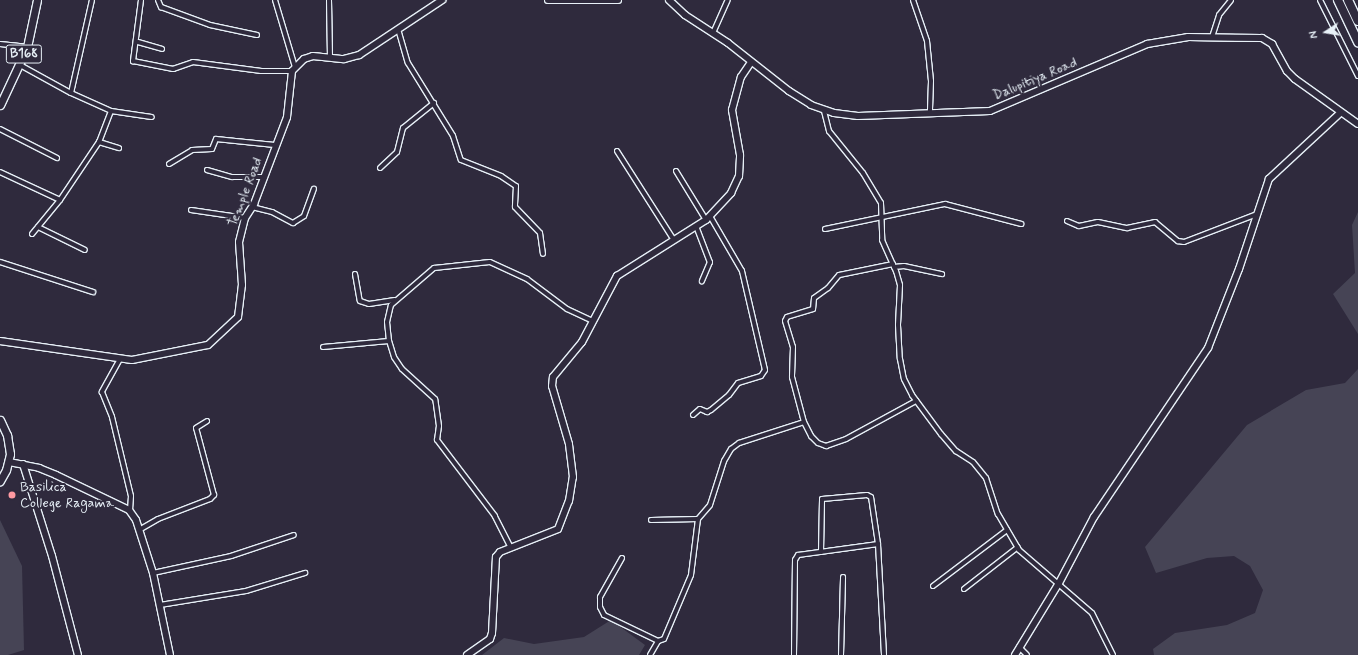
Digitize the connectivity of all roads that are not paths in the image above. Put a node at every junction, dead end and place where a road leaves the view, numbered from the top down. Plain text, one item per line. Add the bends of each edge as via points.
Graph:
1 (37, 0) edge
2 (92, 0) edge
3 (141, 0) edge
4 (158, 0) edge
5 (275, 0) edge
6 (329, 0) edge
7 (442, 0) edge
8 (548, 0) edge
9 (618, 0) edge
10 (669, 0) edge
11 (728, 0) edge
12 (913, 0) edge
13 (1231, 0) edge
14 (1320, 0) edge
15 (1338, 0) edge
16 (1348, 0) edge
17 (1358, 21) edge
18 (398, 29) junction
19 (713, 33) junction
20 (257, 35) dead end
21 (1212, 37) junction
22 (138, 42) junction
23 (1358, 42) edge
24 (0, 44) edge
25 (27, 47) junction
26 (162, 49) dead end
27 (330, 56) junction
28 (751, 62) junction
29 (20, 65) junction
30 (294, 69) junction
31 (1358, 76) edge
32 (71, 93) junction
33 (2, 94) edge
34 (434, 102) junction
35 (0, 105) edge
36 (111, 111) junction
37 (824, 111) junction
38 (930, 112) junction
39 (1340, 113) junction
40 (152, 117) dead end
41 (1358, 124) edge
42 (0, 129) edge
43 (99, 142) junction
44 (276, 145) junction
45 (119, 148) dead end
46 (618, 151) dead end
47 (57, 158) dead end
48 (169, 164) dead end
49 (380, 168) dead end
50 (207, 170) dead end
51 (676, 171) dead end
52 (0, 172) edge
53 (265, 177) junction
54 (314, 189) dead end
55 (60, 200) junction
56 (252, 207) junction
57 (191, 210) dead end
58 (1257, 214) junction
59 (884, 216) junction
60 (246, 218) junction
61 (708, 218) junction
62 (1067, 221) dead end
63 (1021, 224) dead end
64 (696, 226) junction
65 (38, 227) junction
66 (825, 229) dead end
67 (32, 234) dead end
68 (674, 240) junction
69 (85, 250) dead end
70 (543, 254) dead end
71 (0, 262) edge
72 (894, 265) junction
73 (355, 274) dead end
74 (942, 274) dead end
75 (702, 281) dead end
76 (93, 292) dead end
77 (395, 300) junction
78 (593, 321) junction
79 (0, 341) edge
80 (389, 341) junction
81 (322, 347) dead end
82 (120, 359) junction
83 (916, 401) junction
84 (693, 415) dead end
85 (0, 420) edge
86 (207, 421) dead end
87 (804, 422) junction
88 (9, 462) junction
89 (23, 464) junction
90 (0, 481) edge
91 (130, 512) junction
92 (698, 519) junction
93 (651, 520) dead end
94 (139, 530) junction
95 (1007, 530) junction
96 (294, 535) dead end
97 (878, 544) junction
98 (1018, 547) junction
99 (511, 548) junction
100 (821, 552) junction
101 (622, 558) dead end
102 (153, 573) junction
103 (305, 573) dead end
104 (842, 577) dead end
105 (1059, 583) junction
106 (933, 586) dead end
107 (964, 589) dead end
108 (160, 606) junction
109 (658, 641) junction
110 (1019, 647) junction
111 (78, 655) edge
112 (170, 655) edge
113 (467, 655) edge
114 (650, 655) edge
115 (794, 655) edge
116 (841, 655) edge
117 (884, 655) edge
118 (1015, 655) edge
119 (1027, 655) edge
120 (1113, 655) edge

1 - 25 main road, B168
2 - 32 street
3 - 22 street
4 - 20 street via 161,7 210,25
5 - 30 street
6 - 27 street
7 - 18 street
8 - 9 street
10 - 19 street, Dalupitiya Road
11 - 19 street
12 - 38 street via 927,41 931,81
13 - 21 street via 1219,15
14 - 31 street
15 - 23 highway
16 - 17 highway
18 - 27 street via 359,55 344,59
18 - 34 street via 408,62 424,91
19 - 28 street, Dalupitiya Road
21 - 38 street, Dalupitiya Road via 1172,38 1147,44 990,111
21 - 39 street, Dalupitiya Road via 1268,40 1295,79
22 - 26 street
22 - 30 street via 133,61 168,69 179,68 193,62 262,71
24 - 25 street
25 - 29 main road, B168
27 - 30 street via 304,59
28 - 37 street, Dalupitiya Road via 789,91
28 - 61 street via 741,77 732,110 740,154 739,176 731,193
29 - 32 street
29 - 33 main road, B168
30 - 44 street, Temple Road via 287,117
32 - 36 street
33 - 35 main road, B168
34 - 49 street via 402,128 397,152
34 - 70 street via 453,136 461,160 500,176 516,186 515,207 540,233
36 - 40 street
36 - 43 street
37 - 38 street, Dalupitiya Road via 858,116
37 - 59 street via 829,131 863,174 881,203
39 - 41 street, Dalupitiya Road
39 - 58 street via 1268,179
42 - 47 street
43 - 45 street
43 - 55 street
44 - 48 street via 216,139 212,149 192,150
44 - 53 street, Temple Road
46 - 68 street
50 - 53 street via 232,177
51 - 61 street
52 - 55 street
53 - 56 street, Temple Road
54 - 56 street via 304,216 293,223 272,212
55 - 65 street
56 - 60 street, Temple Road
57 - 60 street
58 - 62 street via 1184,242 1178,241 1154,222 1127,228 1098,222 1079,226
58 - 105 street via 1208,348 1094,517
59 - 63 street via 945,204
59 - 66 street
59 - 72 street via 882,240
60 - 82 street, Temple Road via 239,242 241,305 238,317 230,328 208,345 132,360
61 - 64 street
61 - 84 street via 742,271 764,370 761,376 738,383 729,395 707,412 700,409
64 - 68 street
64 - 75 street via 710,262
65 - 67 street
65 - 69 street
68 - 78 street via 617,276
71 - 76 street
72 - 74 street
72 - 83 street via 900,285 900,359 904,379
72 - 87 street via 839,276 814,298 813,309 787,317 785,321 793,347 792,377
73 - 77 street via 360,301 370,304
77 - 78 street via 434,268 490,262 528,279 567,309
77 - 80 street via 391,305 387,322
78 - 99 street via 582,342 553,377 552,386 569,444 573,477 569,501 558,529
79 - 82 street, Temple Road
80 - 81 street
80 - 99 street via 402,369 435,398 439,426 437,440 495,516
82 - 91 street via 102,392 112,417 131,496
83 - 87 street via 832,445 818,443
83 - 95 street via 956,451 973,462 986,478 998,514
85 - 88 main road via 9,446
86 - 94 street via 196,428 214,495
87 - 92 street via 739,443 731,449 724,461 710,505
88 - 89 street
88 - 90 main road
89 - 91 street via 56,475
89 - 111 street via 52,556
91 - 94 street
92 - 93 street
92 - 109 street via 691,575 664,639
94 - 102 street
95 - 98 street
95 - 106 street
96 - 102 street via 231,556
97 - 100 street
97 - 100 street via 872,497 867,495 822,499
97 - 117 street
98 - 105 street
98 - 107 street
99 - 113 street via 500,552 494,565 490,639
100 - 115 street via 798,555 796,560
101 - 109 street via 600,597 600,607 604,615
102 - 108 street
103 - 108 street via 246,591
104 - 116 street
105 - 110 street
105 - 120 street via 1092,613
108 - 112 street
109 - 114 street
110 - 118 street
110 - 119 street

